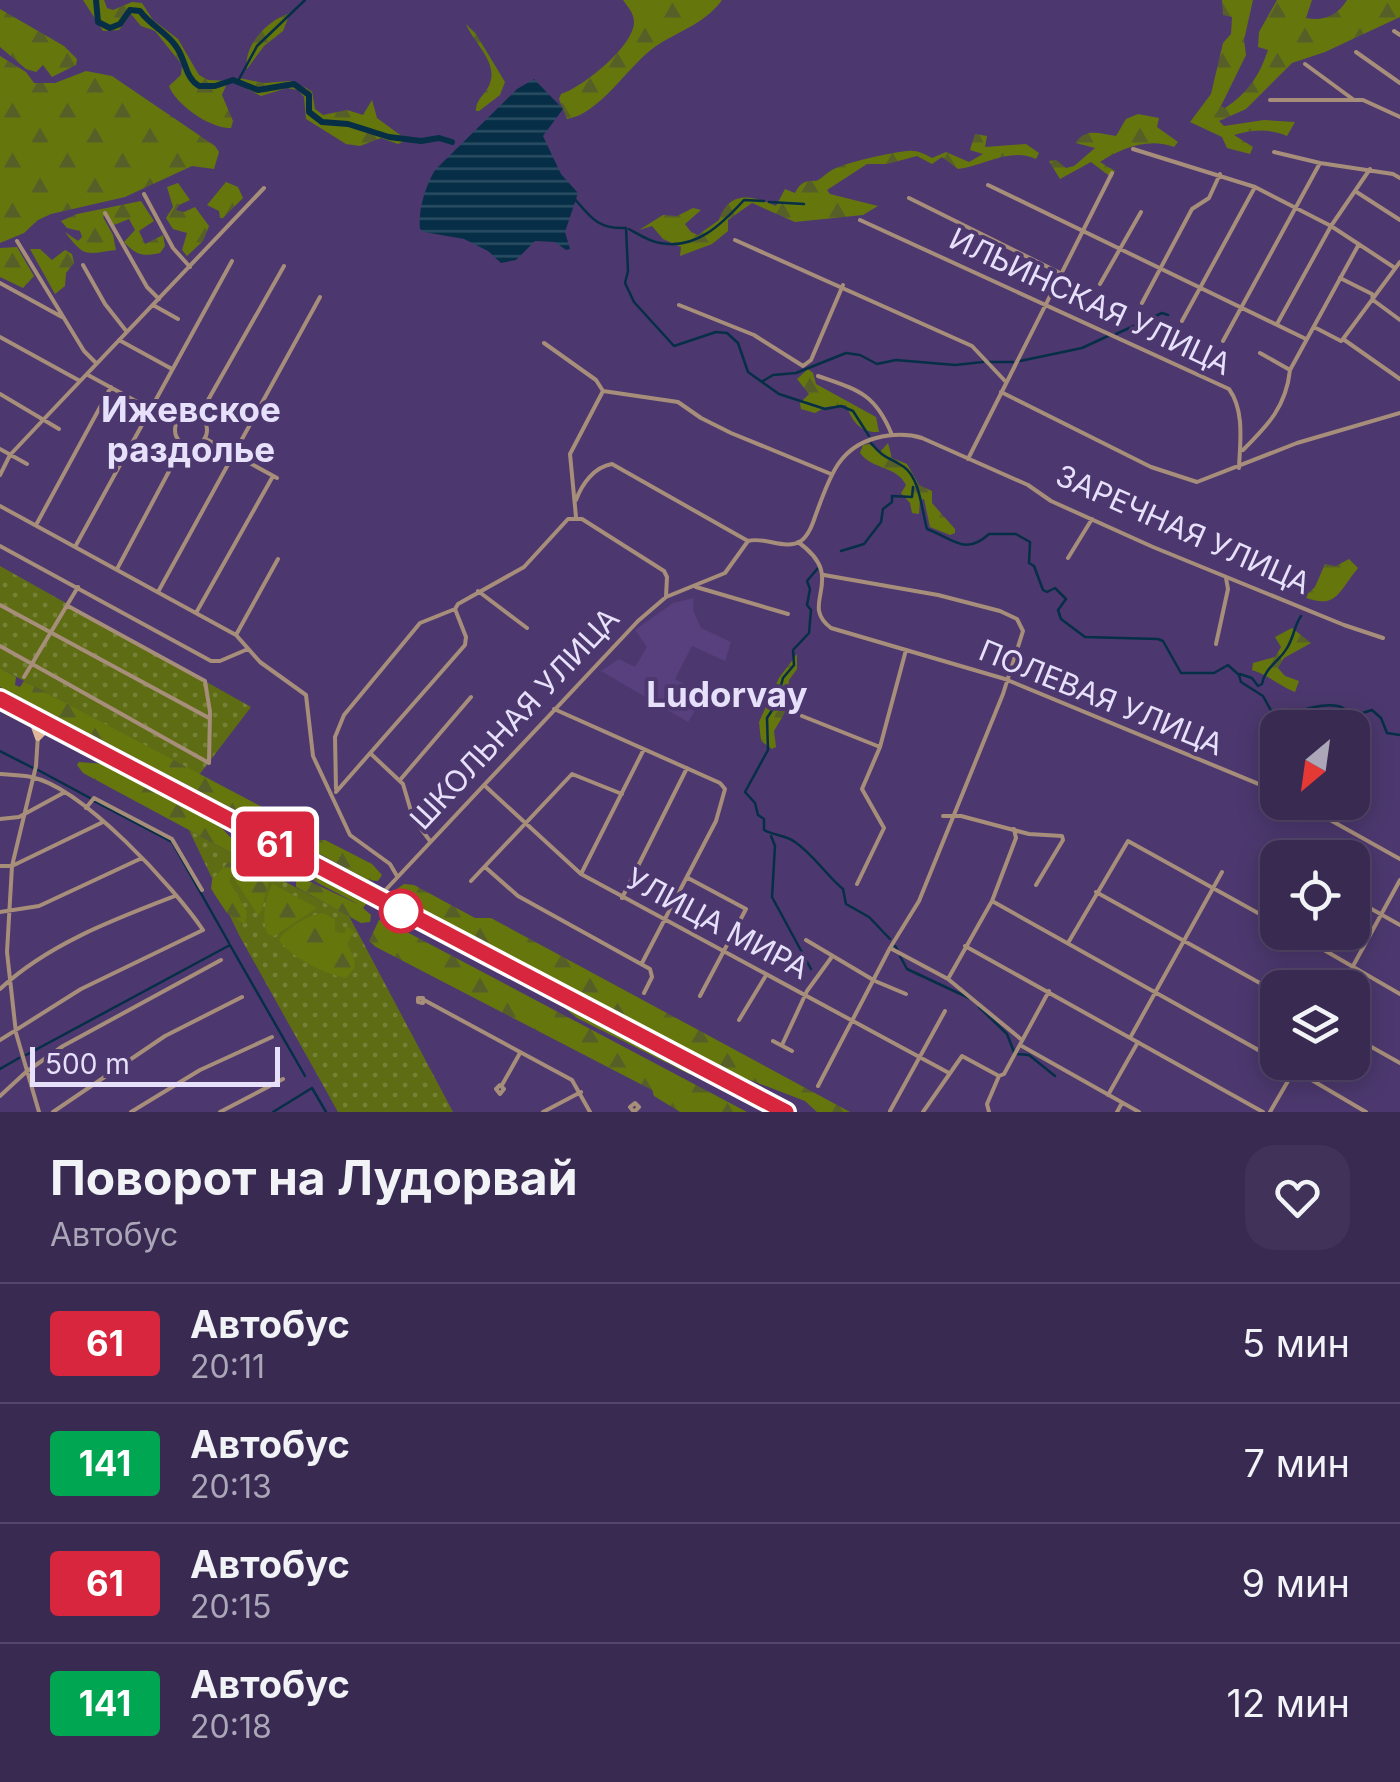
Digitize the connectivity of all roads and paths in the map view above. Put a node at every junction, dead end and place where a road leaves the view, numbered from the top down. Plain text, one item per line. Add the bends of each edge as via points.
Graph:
1 (1394, 31) dead end
2 (1400, 35) edge
3 (1356, 52) dead end
4 (1306, 64) dead end
5 (1400, 83) edge
6 (1270, 100) dead end
7 (1354, 100) junction
8 (1400, 117) edge
9 (1133, 149) dead end
10 (1274, 152) dead end
11 (1320, 163) junction
12 (1370, 169) junction
13 (1112, 173) dead end
14 (1220, 174) junction
15 (1400, 178) edge
16 (988, 186) dead end
17 (1255, 186) junction
18 (264, 188) dead end
19 (1355, 191) junction
20 (144, 194) dead end
21 (909, 198) dead end
22 (1296, 208) junction
23 (1142, 212) dead end
24 (105, 214) dead end
25 (860, 220) dead end
26 (1400, 220) edge
27 (1331, 226) junction
28 (1082, 232) junction
29 (736, 240) dead end
30 (17, 241) dead end
31 (1360, 244) junction
32 (1120, 250) junction
33 (232, 261) dead end
34 (1400, 262) edge
35 (83, 265) dead end
36 (284, 266) dead end
37 (190, 267) junction
38 (1160, 268) junction
39 (1395, 268) junction
40 (1060, 273) junction
41 (1340, 278) junction
42 (0, 283) edge
43 (1100, 284) dead end
44 (842, 285) junction
45 (1201, 286) junction
46 (320, 297) dead end
47 (159, 299) junction
48 (1372, 300) junction
49 (1142, 303) dead end
50 (679, 304) dead end
51 (153, 305) junction
52 (1044, 305) junction
53 (1242, 306) junction
54 (62, 317) junction
55 (178, 319) dead end
56 (1400, 320) edge
57 (1182, 321) dead end
58 (1277, 324) junction
59 (1314, 327) junction
60 (127, 332) junction
61 (0, 338) edge
62 (1306, 339) junction
63 (119, 340) junction
64 (1342, 340) junction
65 (1223, 341) dead end
66 (544, 343) dead end
67 (1260, 353) dead end
68 (96, 363) junction
69 (172, 370) junction
70 (1290, 370) junction
71 (86, 374) junction
72 (818, 376) dead end
73 (1400, 378) edge
74 (80, 381) junction
75 (1006, 382) junction
76 (111, 387) junction
77 (603, 391) junction
78 (1001, 392) junction
79 (0, 394) edge
80 (150, 409) junction
81 (1400, 413) edge
82 (200, 416) junction
83 (44, 419) junction
84 (176, 423) junction
85 (59, 429) dead end
86 (892, 434) junction
87 (206, 439) junction
88 (184, 445) junction
89 (0, 449) edge
90 (1241, 451) junction
91 (233, 454) junction
92 (10, 455) junction
93 (968, 459) junction
94 (26, 464) dead end
95 (1239, 468) junction
96 (832, 474) junction
97 (0, 475) edge
98 (576, 500) junction
99 (0, 506) edge
100 (576, 517) junction
101 (1092, 519) junction
102 (36, 525) junction
103 (748, 540) junction
104 (798, 542) junction
105 (0, 546) edge
106 (76, 546) junction
107 (278, 558) dead end
108 (1068, 558) dead end
109 (117, 569) junction
110 (824, 575) junction
111 (1226, 578) junction
112 (696, 586) junction
113 (78, 587) junction
114 (478, 591) junction
115 (158, 592) junction
116 (666, 597) junction
117 (0, 604) edge
118 (68, 606) junction
119 (455, 609) junction
120 (196, 613) junction
121 (788, 614) dead end
122 (527, 628) dead end
123 (50, 632) junction
124 (236, 635) junction
125 (1383, 638) dead end
126 (1216, 644) dead end
127 (0, 646) edge
128 (248, 649) junction
129 (906, 650) junction
130 (32, 664) junction
131 (24, 676) dead end
132 (1005, 680) junction
133 (471, 697) dead end
134 (0, 701) edge
135 (554, 708) junction
136 (802, 716) dead end
137 (210, 718) junction
138 (40, 720) junction
139 (57, 729) junction
140 (38, 738) junction
141 (880, 748) junction
142 (644, 749) junction
143 (370, 753) junction
144 (686, 768) junction
145 (0, 774) edge
146 (33, 777) junction
147 (400, 780) junction
148 (484, 784) junction
149 (1260, 785) edge
150 (65, 792) junction
151 (622, 794) junction
152 (335, 795) junction
153 (86, 808) junction
154 (23, 813) junction
155 (943, 816) dead end
156 (952, 816) junction
157 (0, 819) edge
158 (1330, 820) edge
159 (103, 822) junction
160 (524, 824) junction
161 (1014, 829) junction
162 (430, 841) junction
163 (142, 858) junction
164 (1400, 859) edge
165 (0, 866) edge
166 (12, 866) junction
167 (485, 867) junction
168 (1222, 872) dead end
169 (581, 874) junction
170 (397, 876) junction
171 (688, 878) junction
172 (1400, 880) edge
173 (472, 881) dead end
174 (857, 884) dead end
175 (1036, 885) dead end
176 (1214, 888) junction
177 (202, 890) dead end
178 (1096, 892) junction
179 (175, 896) junction
180 (378, 898) junction
181 (622, 898) junction
182 (992, 901) junction
183 (1370, 908) edge
184 (4, 912) edge
185 (1260, 914) edge
186 (1382, 914) junction
187 (666, 921) junction
188 (1400, 925) edge
189 (806, 940) dead end
190 (1183, 941) junction
191 (1068, 944) junction
192 (965, 946) junction
193 (890, 948) junction
194 (1324, 950) edge
195 (3, 952) edge
196 (724, 953) junction
197 (832, 957) junction
198 (221, 960) dead end
199 (642, 963) junction
200 (1353, 967) junction
201 (1351, 970) edge
202 (766, 975) junction
203 (948, 979) junction
204 (9, 981) junction
205 (875, 981) junction
206 (1260, 983) edge
207 (0, 989) edge
208 (644, 992) dead end
209 (1049, 992) junction
210 (1154, 992) junction
211 (906, 994) dead end
212 (1400, 994) edge
213 (700, 996) dead end
214 (242, 997) dead end
215 (805, 997) junction
216 (424, 1000) dead end
217 (945, 1010) dead end
218 (740, 1020) dead end
219 (851, 1021) junction
220 (16, 1033) junction
221 (272, 1037) dead end
222 (1130, 1038) junction
223 (0, 1040) edge
224 (773, 1041) dead end
225 (1021, 1042) junction
226 (1138, 1042) junction
227 (782, 1045) junction
228 (1370, 1046) edge
229 (792, 1051) dead end
230 (1260, 1051) edge
231 (520, 1052) junction
232 (919, 1057) junction
233 (1400, 1063) edge
234 (26, 1072) junction
235 (948, 1073) junction
236 (999, 1076) junction
237 (283, 1079) dead end
238 (1289, 1080) edge
239 (1312, 1080) edge
240 (502, 1086) dead end
241 (818, 1086) dead end
242 (581, 1092) junction
243 (1108, 1094) junction
244 (0, 1096) edge
245 (1122, 1103) junction
246 (890, 1111) edge
247 (39, 1112) edge
248 (53, 1112) edge
249 (131, 1112) edge
250 (220, 1112) edge
251 (543, 1112) edge
252 (590, 1112) edge
253 (786, 1112) edge
254 (923, 1112) edge
255 (988, 1112) edge
256 (1117, 1112) edge
257 (1140, 1112) edge
258 (1263, 1112) edge
259 (1270, 1112) edge
260 (1366, 1112) edge

1 - 2 street
3 - 5 street
4 - 7 street
6 - 7 street
7 - 8 street
9 - 14 street
10 - 11 street
11 - 12 street
11 - 22 street
12 - 15 street
12 - 19 street
13 - 28 street
14 - 17 street
14 - 38 street
16 - 28 street
17 - 22 street
17 - 45 street
18 - 37 street
19 - 26 street
19 - 27 street
20 - 37 street
21 - 40 street
22 - 27 street
22 - 53 street
23 - 32 street
24 - 47 street
25 - 52 street, ИЛЬИНСКАЯ УЛИЦА
27 - 31 street
27 - 58 street
28 - 32 street
28 - 40 street
29 - 44 street
30 - 54 street
31 - 39 street
31 - 41 street
32 - 38 street
32 - 43 street
33 - 69 street
34 - 39 street
35 - 60 street
36 - 82 street
37 - 47 street
38 - 45 street
38 - 49 street
39 - 48 street
40 - 52 street
41 - 48 street
41 - 59 street
42 - 54 street
44 - 50 street via 803,366 754,334
44 - 75 street via 972,346
45 - 53 street
45 - 57 street
46 - 91 street
47 - 51 street
48 - 56 street
48 - 64 street
51 - 55 street
51 - 60 street
52 - 75 street
52 - 90 street, ИЛЬИНСКАЯ УЛИЦА via 1231,390
53 - 58 street
53 - 65 street
54 - 68 street
58 - 62 street
59 - 62 street
59 - 64 street
60 - 63 street
61 - 74 street
62 - 70 street
63 - 68 street
63 - 69 street
64 - 73 street
66 - 77 street
67 - 70 street
68 - 71 street
69 - 80 street
70 - 90 street via 1275,418
71 - 74 street
71 - 76 street
72 - 86 street via 861,390 882,409
74 - 83 street
75 - 78 street
76 - 80 street
76 - 102 street
77 - 96 street via 678,402 732,433
77 - 98 street via 570,454
78 - 93 street
78 - 95 street via 1188,481
79 - 83 street
80 - 84 street
80 - 106 street
81 - 95 street
82 - 84 street
82 - 87 street
83 - 85 street
83 - 92 street
84 - 88 street via 176,438
86 - 93 street, ЗАРЕЧНАЯ УЛИЦА via 922,438
86 - 96 street via 842,456
87 - 88 street
87 - 91 street
88 - 109 street
89 - 92 street
90 - 95 street, ИЛЬИНСКАЯ УЛИЦА
91 - 115 street
91 - 120 street via 275,477
92 - 94 street
92 - 97 street
93 - 101 street, ЗАРЕЧНАЯ УЛИЦА
96 - 104 street
98 - 100 street
98 - 103 street via 597,470 612,464
99 - 102 street
100 - 114 street via 524,566
100 - 116 street via 664,572
101 - 108 street
101 - 111 street, ЗАРЕЧНАЯ УЛИЦА
102 - 106 street
103 - 104 street
103 - 112 street, ШКОЛЬНАЯ УЛИЦА via 728,571
104 - 110 street
105 - 113 street
106 - 109 street
107 - 124 street
109 - 115 street
110 - 129 street, ПОЛЕВАЯ УЛИЦА via 818,610 828,626
110 - 132 street via 938,595 1020,622 1022,636
111 - 125 street, ЗАРЕЧНАЯ УЛИЦА
111 - 126 street
112 - 116 street, ШКОЛЬНАЯ УЛИЦА
112 - 121 street
113 - 118 street
113 - 128 street via 211,661
114 - 119 street
114 - 122 street
115 - 120 street
116 - 135 street, ШКОЛЬНАЯ УЛИЦА
117 - 123 street
118 - 123 street
118 - 137 street via 206,680
119 - 143 street via 464,646
119 - 152 street via 420,623 344,716 335,737
120 - 124 street
123 - 130 street
123 - 137 street
124 - 128 street
127 - 130 street
128 - 152 street via 306,695 313,756
129 - 132 street, ПОЛЕВАЯ УЛИЦА
129 - 141 street
130 - 131 street
130 - 137 street via 209,763
132 - 149 street, ПОЛЕВАЯ УЛИЦА
132 - 156 street
133 - 147 street
134 - 138 main road
134 - 140 main road via 32,721
135 - 142 street
135 - 148 street, ШКОЛЬНАЯ УЛИЦА
136 - 141 street
138 - 139 main road
138 - 140 street
139 - 140 main road
139 - 180 main road
140 - 146 street
141 - 174 street via 862,792 884,828
142 - 144 street
142 - 151 street
143 - 147 street
143 - 152 street
144 - 171 street via 724,787
144 - 181 street
145 - 146 street
146 - 150 street
146 - 154 street
147 - 162 street via 413,818
148 - 160 street, УЛИЦА МИРА
148 - 162 street, ШКОЛЬНАЯ УЛИЦА
150 - 153 street
150 - 154 street
151 - 160 street via 572,774
151 - 169 street
152 - 170 street via 352,838
153 - 159 street
153 - 177 street via 94,798 172,839
154 - 157 street
154 - 166 street
155 - 156 street
156 - 161 street
156 - 193 street via 918,901
158 - 164 street
159 - 163 street
159 - 166 street
160 - 167 street
160 - 169 street, УЛИЦА МИРА
161 - 175 street via 1062,836
161 - 182 street
162 - 170 street, ШКОЛЬНАЯ УЛИЦА
163 - 179 street
163 - 184 street via 39,906
165 - 166 street
166 - 184 street
167 - 173 street
167 - 199 street via 518,896
168 - 176 street
169 - 181 street, УЛИЦА МИРА
170 - 180 street, ШКОЛЬНАЯ УЛИЦА
171 - 187 street
171 - 196 street via 746,909
172 - 186 street
176 - 178 street via 1125,842
176 - 185 street
176 - 190 street
178 - 190 street
178 - 191 street
179 - 204 street via 88,932
179 - 220 street via 202,933 132,962
180 - 253 main road
181 - 187 street, УЛИЦА МИРА
182 - 191 street
182 - 192 street
183 - 186 street
184 - 195 street
186 - 188 street
186 - 200 street
187 - 196 street, УЛИЦА МИРА
187 - 199 street
189 - 197 street
190 - 206 street
190 - 210 street
191 - 210 street
192 - 203 street
192 - 209 street
193 - 203 street
193 - 205 street
194 - 200 street
195 - 204 street
196 - 202 street, УЛИЦА МИРА
196 - 213 street
197 - 205 street
197 - 215 street
198 - 234 street
199 - 208 street via 653,975
200 - 201 street
200 - 212 street
202 - 215 street, УЛИЦА МИРА
202 - 218 street
203 - 225 street
204 - 207 street
204 - 220 street
205 - 211 street
205 - 219 street
209 - 222 street
209 - 225 street
210 - 222 street
210 - 230 street
214 - 248 street via 165,1036
215 - 219 street, УЛИЦА МИРА
215 - 227 street
216 - 231 street
217 - 232 street
219 - 232 street, УЛИЦА МИРА
219 - 241 street
220 - 223 street
220 - 234 street
221 - 249 street
222 - 226 street
224 - 227 street
225 - 236 street
225 - 243 street
226 - 243 street
226 - 258 street
227 - 229 street
228 - 233 street
231 - 240 street
231 - 242 street via 572,1080
232 - 235 street, УЛИЦА МИРА
232 - 246 street
234 - 244 street
234 - 247 street
235 - 236 street via 962,1056
235 - 254 street
236 - 255 street
237 - 250 street
238 - 259 street
239 - 260 street
242 - 251 street
242 - 252 street
243 - 245 street
245 - 256 street
245 - 257 street

